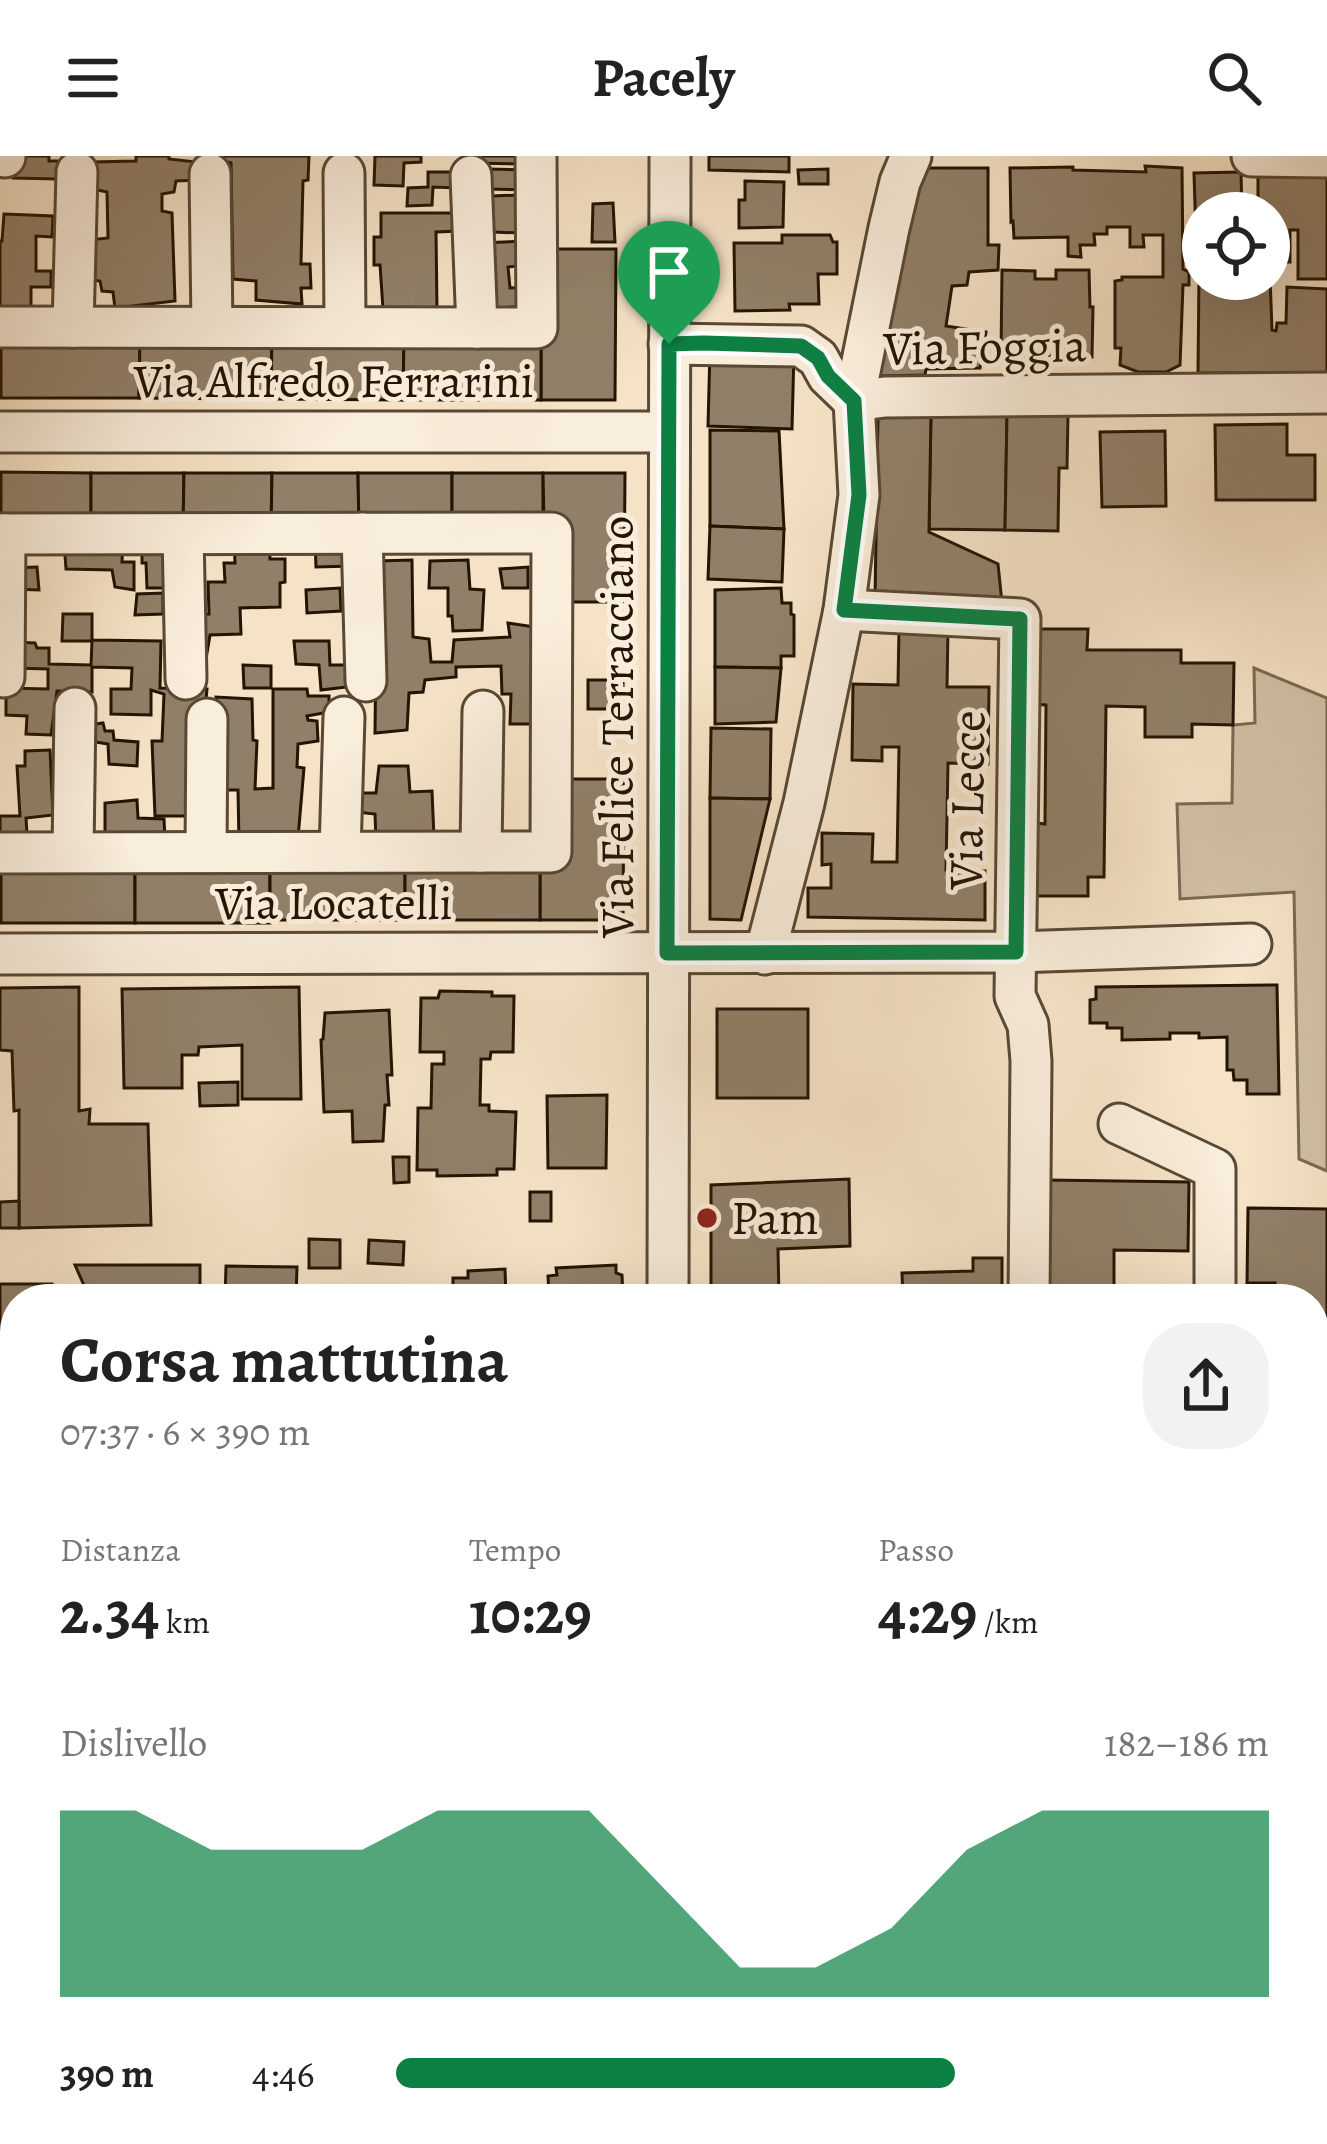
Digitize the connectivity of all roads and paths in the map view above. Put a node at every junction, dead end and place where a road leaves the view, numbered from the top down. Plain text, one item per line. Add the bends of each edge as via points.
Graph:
1 (536, 156) edge
2 (670, 156) edge
3 (911, 156) edge
4 (1252, 156) edge
5 (1327, 157) edge
6 (77, 172) dead end
7 (344, 172) dead end
8 (210, 174) dead end
9 (471, 176) dead end
10 (0, 327) edge
11 (73, 327) junction
12 (212, 327) junction
13 (345, 328) junction
14 (477, 328) junction
15 (669, 344) junction
16 (1327, 393) edge
17 (854, 401) junction
18 (0, 432) edge
19 (669, 432) junction
20 (362, 533) junction
21 (3, 534) edge
22 (183, 534) junction
23 (844, 610) junction
24 (4, 677) dead end
25 (186, 679) dead end
26 (366, 681) dead end
27 (75, 708) dead end
28 (483, 711) dead end
29 (344, 718) dead end
30 (207, 719) dead end
31 (206, 852) junction
32 (340, 852) junction
33 (481, 852) junction
34 (0, 853) edge
35 (74, 853) junction
36 (1251, 944) dead end
37 (1016, 952) junction
38 (667, 953) junction
39 (0, 954) edge
40 (765, 954) junction
41 (1119, 1124) dead end
42 (668, 1284) edge
43 (1029, 1284) edge
44 (1215, 1284) edge

1 - 14 street via 537,328
2 - 15 street, Via Felice Terracciano
3 - 17 street
4 - 5 street
6 - 11 street
7 - 13 street
8 - 12 street
9 - 14 street
10 - 11 street
11 - 12 street
12 - 13 street
13 - 14 street
15 - 17 street, Via Foggia via 801,346
15 - 19 street, Via Felice Terracciano
16 - 17 street, Via Foggia
17 - 23 street via 859,495
18 - 19 street, Via Alfredo Ferrarini
19 - 38 street, Via Felice Terracciano
20 - 22 street
20 - 26 street
20 - 33 street via 552,533 551,852
21 - 22 street
21 - 24 street
22 - 25 street
23 - 37 street, Via Lecce via 1020,619
23 - 40 street
27 - 35 street
28 - 33 street
29 - 32 street
30 - 31 street
31 - 32 street
31 - 35 street
32 - 33 street
34 - 35 street
36 - 37 street, Via Locatelli
37 - 40 street, Via Locatelli
37 - 43 street, Via Lecce via 1031,1061
38 - 39 street, Via Locatelli
38 - 40 street, Via Locatelli
38 - 42 street, Via Felice Terracciano
41 - 44 street via 1215,1169

